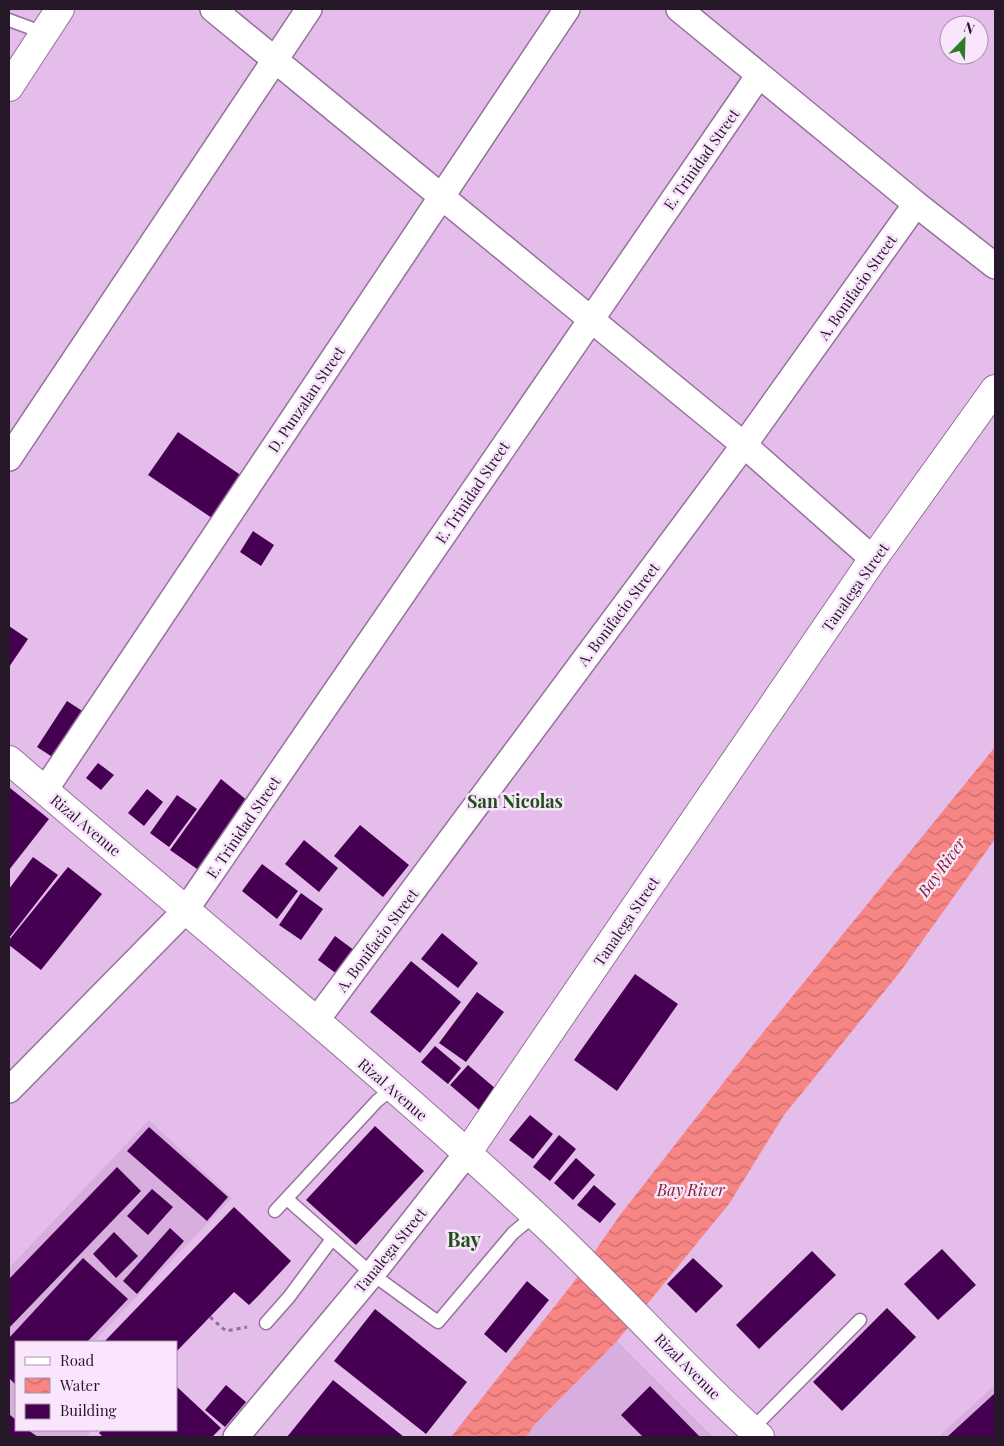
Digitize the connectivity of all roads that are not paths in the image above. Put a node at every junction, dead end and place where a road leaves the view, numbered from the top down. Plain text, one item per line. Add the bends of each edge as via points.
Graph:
1 (60, 9) edge
2 (213, 9) edge
3 (309, 9) edge
4 (567, 9) edge
5 (679, 9) edge
6 (9, 20) edge
7 (44, 33) junction
8 (275, 60) junction
9 (759, 75) junction
10 (9, 87) edge
11 (441, 196) junction
12 (916, 204) junction
13 (995, 266) edge
14 (591, 319) junction
15 (995, 390) edge
16 (744, 445) junction
17 (9, 458) edge
18 (873, 559) junction
19 (9, 760) edge
20 (45, 790) junction
21 (185, 911) junction
22 (316, 1021) junction
23 (393, 1088) junction
24 (9, 1090) edge
25 (467, 1153) junction
26 (287, 1199) junction
27 (275, 1211) dead end
28 (535, 1215) junction
29 (332, 1239) junction
30 (372, 1274) junction
31 (860, 1320) dead end
32 (266, 1323) road end
33 (752, 1435) edge
34 (236, 1437) edge

1 - 7 street
2 - 8 street
3 - 8 street
4 - 11 street, D. Punzalan Street
5 - 9 street
6 - 7 lane
7 - 10 street
8 - 11 street
8 - 17 street
9 - 12 street
9 - 14 street, E. Trinidad Street
11 - 14 street
11 - 20 street, D. Punzalan Street
12 - 13 street
12 - 16 street, A. Bonifacio Street
14 - 16 street
14 - 21 street, E. Trinidad Street
15 - 18 street, Tanalega Street
16 - 18 street
16 - 22 street, A. Bonifacio Street
18 - 25 street, Tanalega Street
19 - 20 street, Rizal Avenue
20 - 21 street, Rizal Avenue
21 - 22 street, Rizal Avenue
21 - 24 street, E. Trinidad Street
22 - 23 street, Rizal Avenue
23 - 25 street, Rizal Avenue
23 - 26 lane
25 - 28 street, Rizal Avenue
25 - 30 street, Tanalega Street
26 - 27 lane
26 - 29 lane
28 - 30 lane via 513,1233 438,1322
28 - 33 street, Rizal Avenue
29 - 30 lane
29 - 32 lane
30 - 34 street, Tanalega Street
31 - 33 lane

